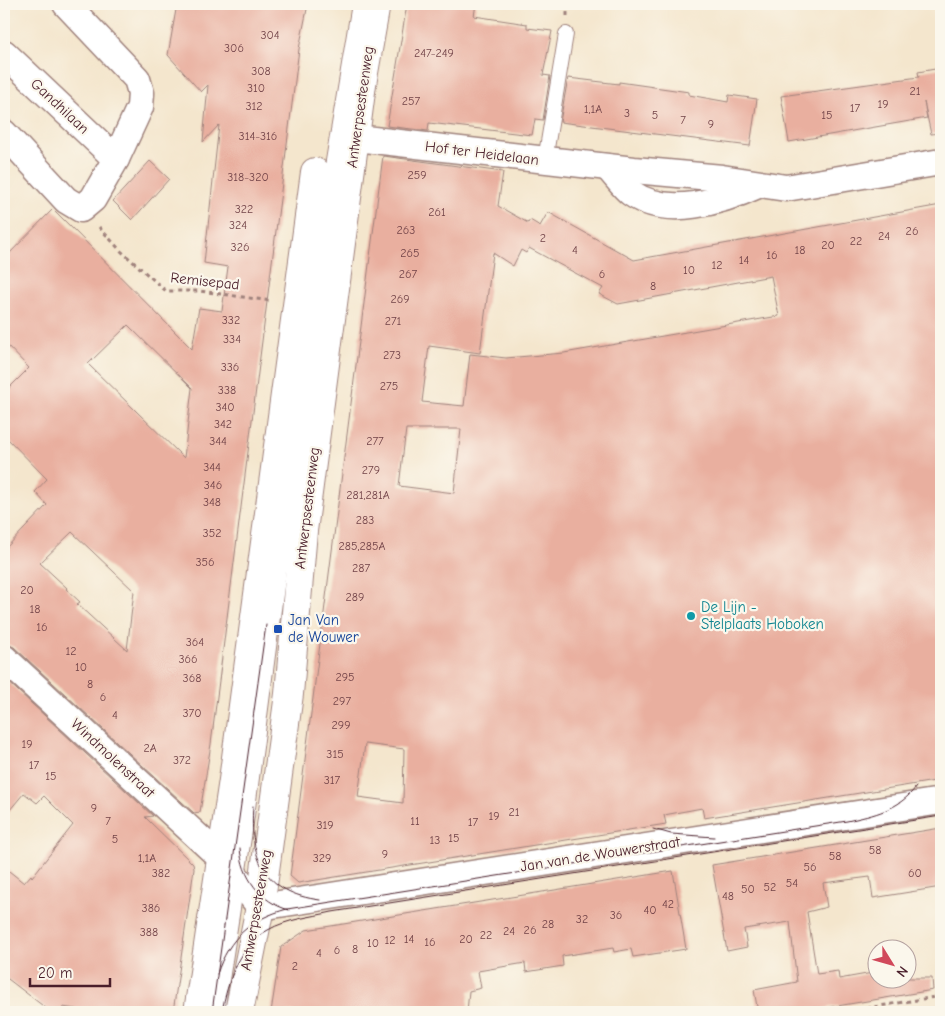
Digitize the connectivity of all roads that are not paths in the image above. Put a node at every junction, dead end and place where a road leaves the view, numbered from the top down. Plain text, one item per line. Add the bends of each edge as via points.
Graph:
1 (66, 4) edge
2 (358, 4) edge
3 (376, 4) edge
4 (566, 34) dead end
5 (4, 53) edge
6 (4, 133) edge
7 (356, 138) junction
8 (116, 159) junction
9 (545, 160) junction
10 (941, 162) edge
11 (315, 172) dead end
12 (4, 658) edge
13 (941, 801) edge
14 (229, 869) junction
15 (260, 907) junction
16 (198, 1012) edge
17 (217, 1012) edge
18 (239, 1012) edge

1 - 8 street via 137,79 140,107
2 - 14 lane via 331,174 300,423
3 - 7 street, Antwerpsesteenweg
4 - 9 lane
5 - 8 street, Gandhilaan
6 - 8 street via 66,200 81,208 93,200
7 - 9 street, Hof ter Heidelaan
7 - 15 street, Antwerpsesteenweg via 302,532 289,694
9 - 10 street, Hof ter Heidelaan via 608,168 631,194 651,202 687,206 728,199 758,185 786,188
11 - 14 street
12 - 14 street, Windmolenstraat
13 - 15 street, Jan van de Wouwerstraat
14 - 15 street, Windmolenstraat
14 - 16 street
14 - 17 lane
15 - 18 street, Antwerpsesteenweg

